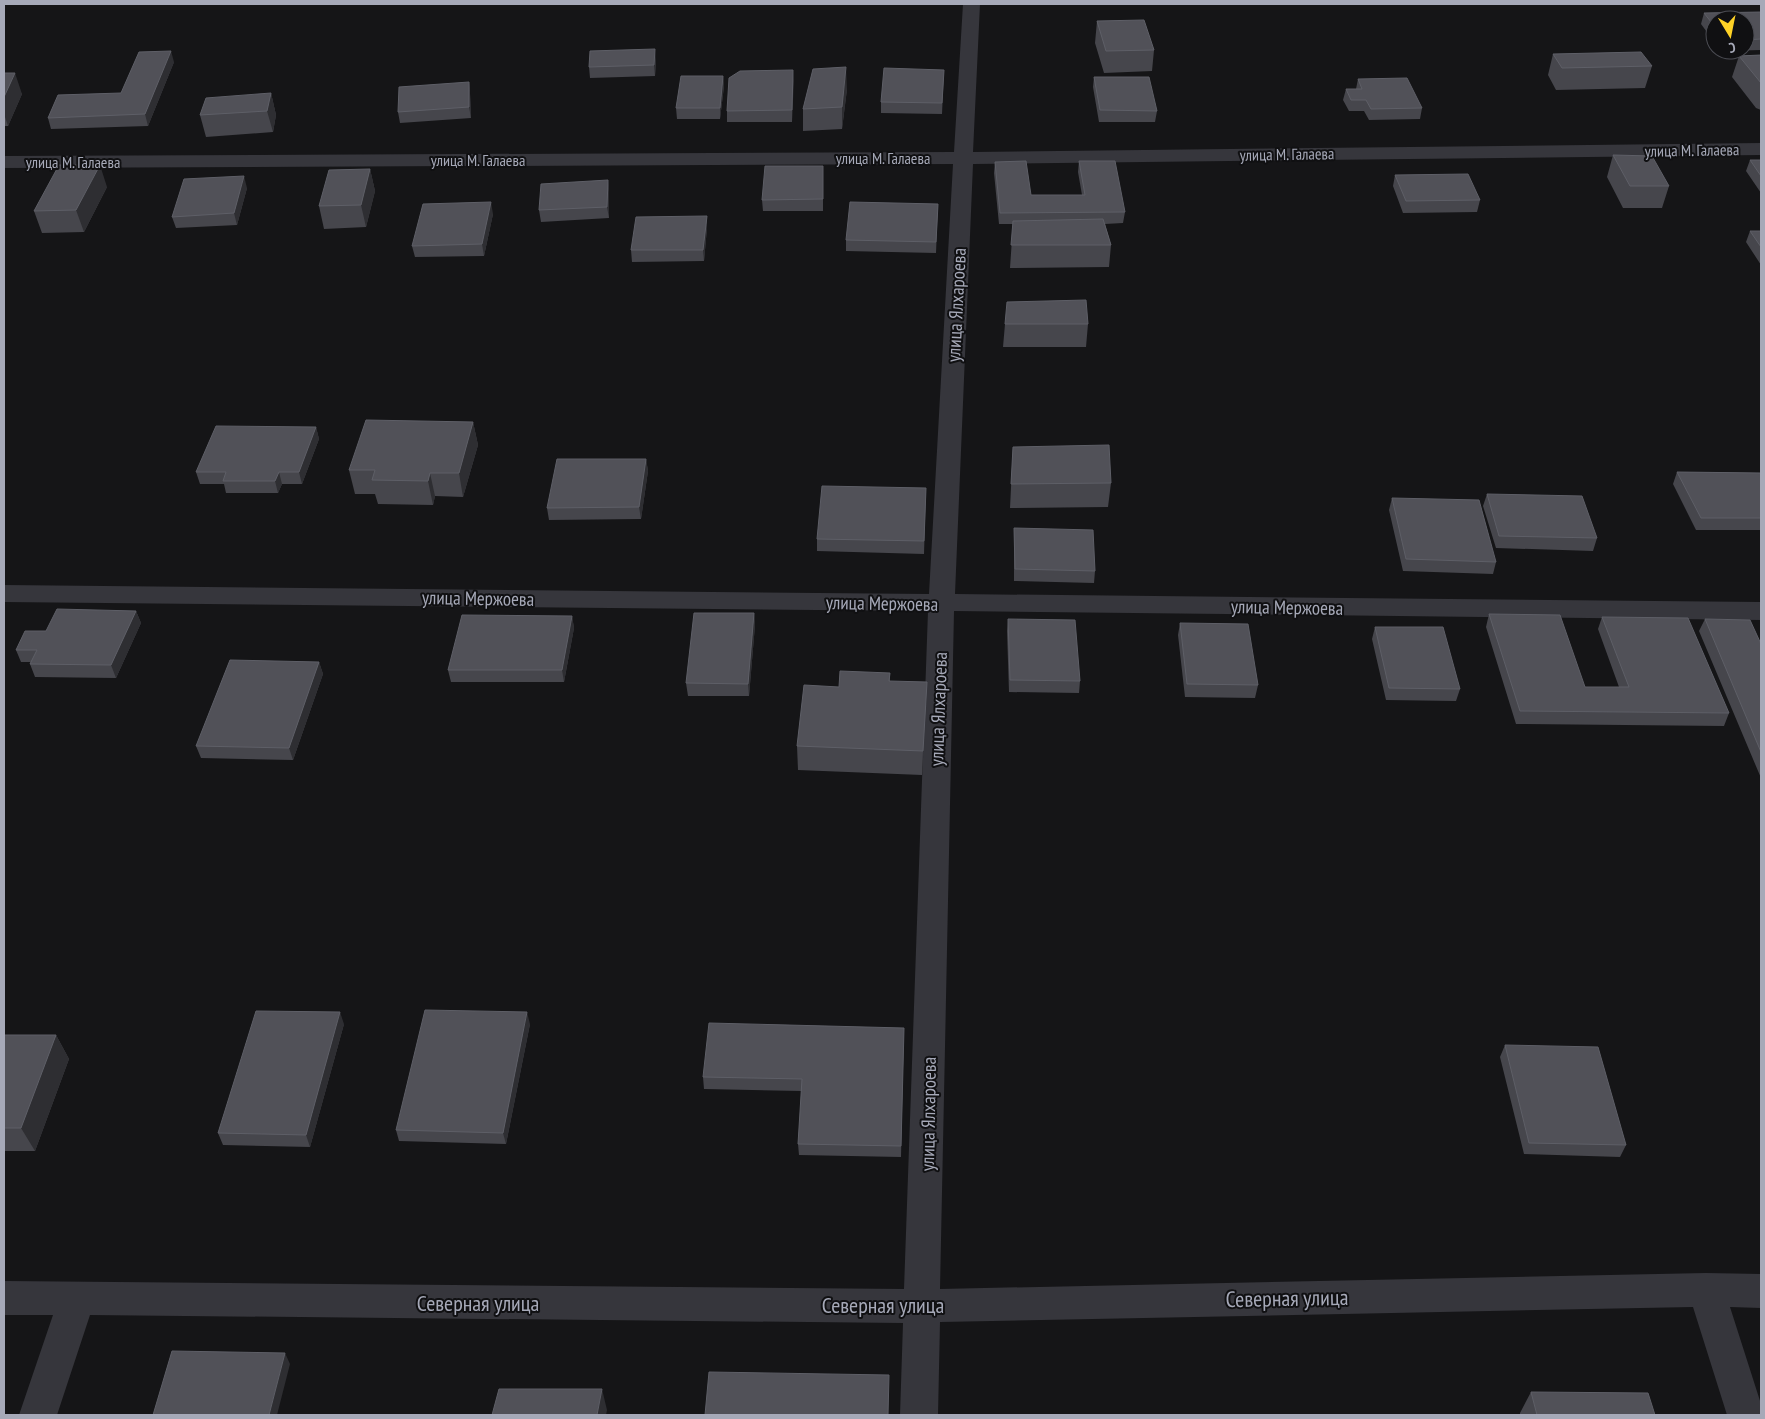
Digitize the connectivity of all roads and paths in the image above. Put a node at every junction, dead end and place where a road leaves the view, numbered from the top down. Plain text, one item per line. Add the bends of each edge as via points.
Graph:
1 (971, 4) edge
2 (1761, 149) edge
3 (963, 158) junction
4 (4, 162) edge
5 (4, 593) edge
6 (942, 604) junction
7 (1761, 611) edge
8 (1706, 1290) junction
9 (1761, 1291) edge
10 (4, 1298) edge
11 (77, 1299) junction
12 (923, 1306) junction
13 (38, 1415) edge
14 (919, 1415) edge
15 (1746, 1415) edge

1 - 3 street, улица Ялхароева
2 - 3 street, улица М. Галаева
3 - 4 street, улица М. Галаева
3 - 6 street, улица Ялхароева
5 - 6 street, улица Мержоева
6 - 7 street, улица Мержоева
6 - 12 street, улица Ялхароева
8 - 9 street, Северная улица
8 - 12 street, Северная улица
8 - 15 street
10 - 11 street, Северная улица
11 - 12 street, Северная улица
11 - 13 street
12 - 14 street, улица Ялхароева

